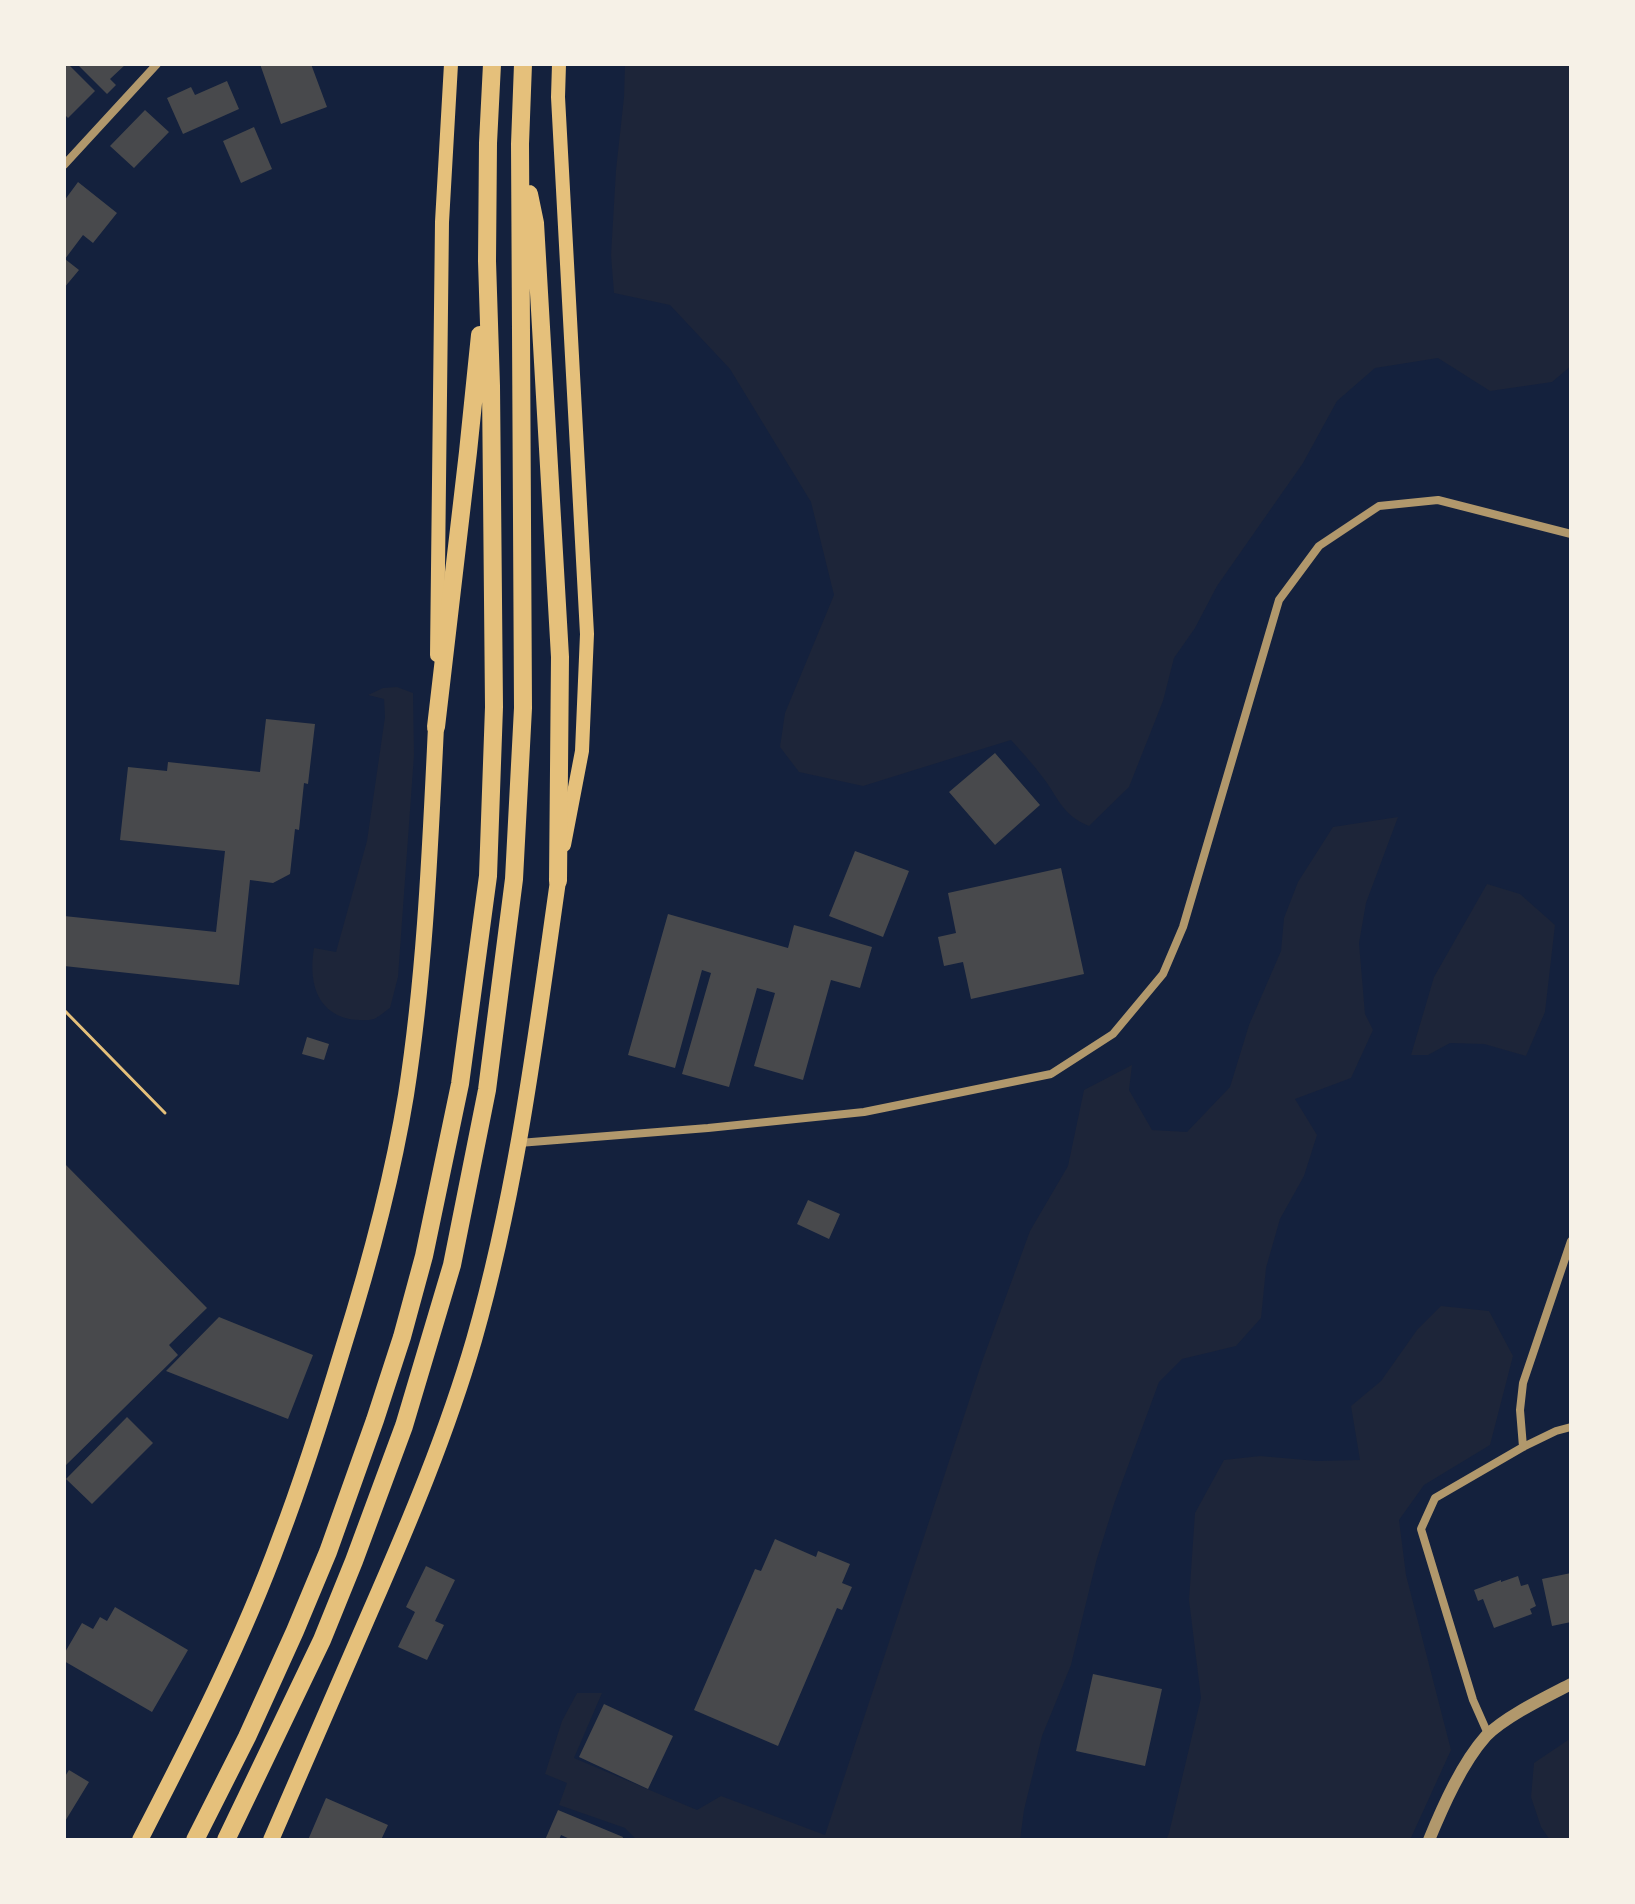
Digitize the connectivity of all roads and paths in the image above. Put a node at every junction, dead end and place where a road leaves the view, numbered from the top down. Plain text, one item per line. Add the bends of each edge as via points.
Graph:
1 (157, 64) edge
2 (451, 64) edge
3 (492, 64) edge
4 (523, 64) edge
5 (559, 64) edge
6 (520, 144) junction
7 (64, 165) edge
8 (487, 261) junction
9 (1571, 534) edge
10 (436, 727) junction
11 (558, 881) junction
12 (64, 1010) edge
13 (165, 1113) dead end
14 (519, 1143) junction
15 (1571, 1241) edge
16 (1571, 1427) edge
17 (1523, 1447) junction
18 (1571, 1684) edge
19 (1488, 1734) junction
20 (140, 1840) edge
21 (195, 1840) edge
22 (226, 1840) edge
23 (271, 1840) edge
24 (1429, 1840) edge

1 - 7 street
2 - 10 main road via 442,238
3 - 8 highway
4 - 6 highway
5 - 11 main road via 587,634 582,751
6 - 11 highway via 535,223 560,657
6 - 22 highway via 523,708 514,879 487,1090 452,1265 404,1426 327,1627
8 - 10 highway
8 - 21 highway via 494,707 488,876 460,1084 424,1256 375,1420 295,1631
9 - 14 street via 1438,500 1379,506 1319,546 1279,600 1183,927 1163,974 1113,1034 1051,1074 864,1112
10 - 20 main road via 414,1036 379,1227 280,1540 222,1676
11 - 14 main road
12 - 13 path
14 - 23 main road via 500,1240 447,1422
15 - 17 street via 1523,1383
16 - 17 street
17 - 19 street via 1435,1498 1421,1529
18 - 19 street
19 - 24 street via 1471,1756

